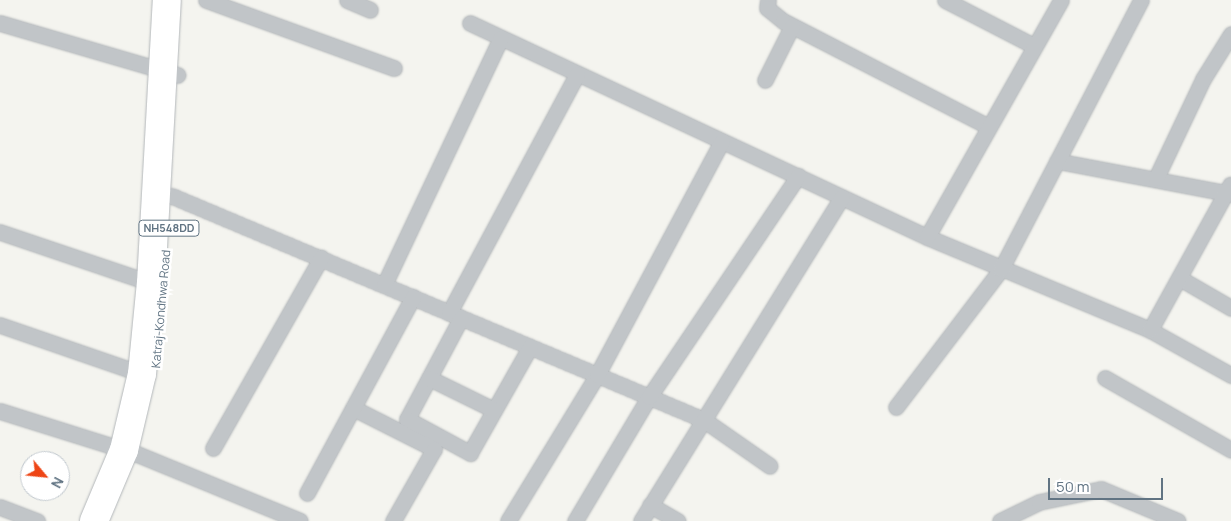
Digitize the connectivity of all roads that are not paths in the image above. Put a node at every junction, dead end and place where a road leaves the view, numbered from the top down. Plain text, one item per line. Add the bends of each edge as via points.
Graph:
1 (167, 0) edge
2 (181, 0) edge
3 (206, 0) edge
4 (346, 0) edge
5 (768, 0) edge
6 (945, 0) edge
7 (1061, 0) edge
8 (1141, 0) edge
9 (370, 10) dead end
10 (470, 23) dead end
11 (0, 25) edge
12 (792, 26) junction
13 (1231, 34) edge
14 (501, 38) junction
15 (1034, 46) junction
16 (394, 68) dead end
17 (171, 74) junction
18 (577, 74) junction
19 (765, 80) dead end
20 (987, 126) junction
21 (722, 141) junction
22 (1057, 161) junction
23 (798, 176) junction
24 (1156, 178) junction
25 (1230, 190) edge
26 (172, 196) junction
27 (842, 196) junction
28 (0, 232) edge
29 (927, 236) junction
30 (321, 258) junction
31 (1001, 269) junction
32 (1181, 279) junction
33 (151, 283) junction
34 (384, 285) junction
35 (413, 297) junction
36 (1231, 308) edge
37 (455, 315) junction
38 (0, 325) edge
39 (1150, 330) junction
40 (530, 348) junction
41 (142, 374) junction
42 (597, 375) junction
43 (1231, 375) edge
44 (428, 378) junction
45 (1105, 378) dead end
46 (649, 397) junction
47 (353, 408) junction
48 (896, 408) dead end
49 (494, 410) junction
50 (0, 411) edge
51 (704, 420) junction
52 (213, 448) dead end
53 (1231, 450) edge
54 (130, 452) junction
55 (770, 466) dead end
56 (307, 493) dead end
57 (650, 505) junction
58 (0, 507) edge
59 (37, 521) edge
60 (94, 521) edge
61 (110, 521) edge
62 (300, 521) edge
63 (393, 521) edge
64 (508, 521) edge
65 (575, 521) edge
66 (642, 521) edge
67 (678, 521) edge
68 (1000, 521) edge
69 (1178, 521) edge

1 - 17 highway, Katraj-Kondhwa Road / NH548DD
2 - 17 highway, Katraj-Kondhwa Road / NH548DD
3 - 16 street
4 - 9 street
5 - 12 street via 767,8
6 - 15 street
7 - 15 street
8 - 22 street
10 - 14 street
11 - 17 street
12 - 19 street
12 - 20 street
13 - 24 street via 1203,79
14 - 18 street
14 - 34 street
15 - 20 street
17 - 26 highway, Katraj-Kondhwa Road / NH548DD
17 - 33 highway, Katraj-Kondhwa Road / NH548DD
18 - 21 street
18 - 37 street
20 - 29 street
21 - 23 street
21 - 42 street
22 - 24 street
22 - 31 street
23 - 27 street
23 - 46 street
24 - 25 street
25 - 32 street
26 - 30 street
26 - 54 highway, Katraj-Kondhwa Road / NH548DD via 157,366
27 - 29 street
27 - 51 street
28 - 33 street
29 - 31 street
30 - 34 street
30 - 52 street
31 - 39 street
31 - 48 street
32 - 36 street
32 - 39 street
33 - 41 highway, Katraj-Kondhwa Road / NH548DD
34 - 35 street
35 - 37 street
35 - 47 street
37 - 40 street
37 - 44 street
38 - 41 street
39 - 43 street
40 - 42 street
40 - 49 street
41 - 54 highway, Katraj-Kondhwa Road / NH548DD
42 - 46 street
42 - 64 street
44 - 49 street
44 - 49 street via 407,420 470,453
45 - 53 street
46 - 51 street
46 - 65 street
47 - 56 street
47 - 63 street via 434,449
50 - 54 street
51 - 55 street
51 - 57 street
54 - 60 highway, NH548DD
54 - 61 highway, Katraj-Kondhwa Road / NH548DD
54 - 62 street
57 - 66 street
57 - 67 street
58 - 59 street
68 - 69 street via 1039,502 1102,489

